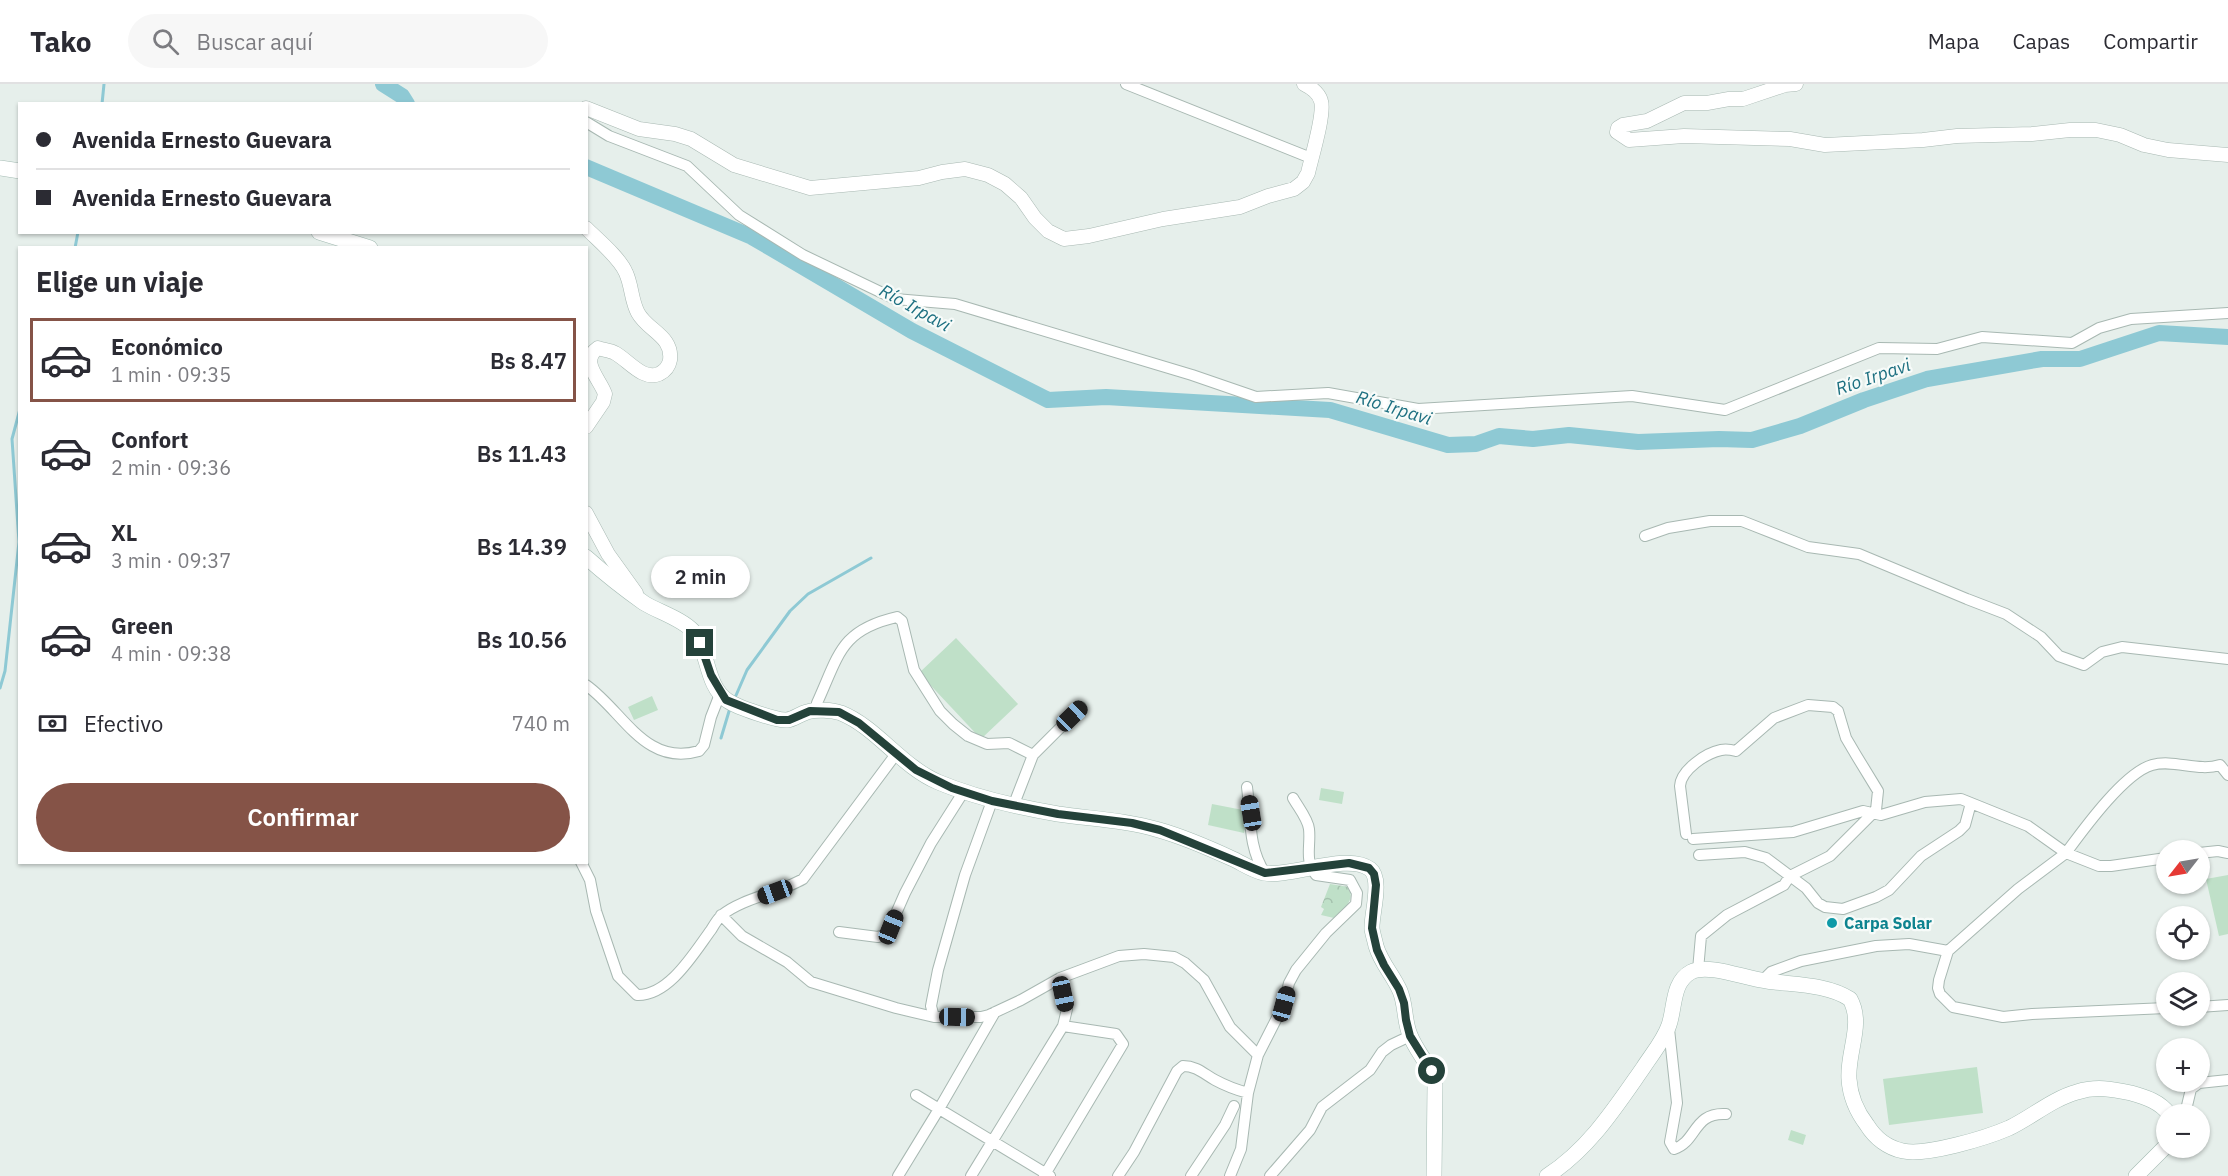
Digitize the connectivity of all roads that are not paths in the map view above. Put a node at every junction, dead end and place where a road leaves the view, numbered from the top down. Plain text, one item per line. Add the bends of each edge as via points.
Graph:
1 (1126, 84) edge
2 (1304, 84) edge
3 (1796, 84) edge
4 (588, 109) edge
5 (588, 123) edge
6 (2228, 155) edge
7 (1311, 158) junction
8 (0, 168) edge
9 (18, 171) edge
10 (588, 230) edge
11 (325, 234) edge
12 (364, 246) edge
13 (2228, 313) edge
14 (588, 424) edge
15 (588, 517) edge
16 (1645, 536) dead end
17 (588, 559) edge
18 (644, 602) junction
19 (2228, 658) edge
20 (588, 686) edge
21 (729, 700) junction
22 (1081, 707) dead end
23 (816, 710) junction
24 (896, 754) junction
25 (1034, 755) junction
26 (2228, 775) edge
27 (1246, 787) dead end
28 (964, 791) junction
29 (1293, 798) dead end
30 (992, 801) junction
31 (1971, 803) junction
32 (1014, 804) junction
33 (1872, 813) junction
34 (2210, 852) edge
35 (2066, 853) junction
36 (2228, 853) edge
37 (1699, 855) dead end
38 (2156, 859) edge
39 (581, 864) edge
40 (1310, 868) junction
41 (1265, 873) junction
42 (1790, 876) junction
43 (721, 915) junction
44 (839, 932) dead end
45 (1948, 951) junction
46 (1698, 969) junction
47 (1060, 978) junction
48 (1762, 981) junction
49 (2228, 1005) edge
50 (2210, 1006) edge
51 (2156, 1008) edge
52 (994, 1012) junction
53 (934, 1017) junction
54 (1669, 1025) junction
55 (1063, 1026) junction
56 (1410, 1036) junction
57 (1258, 1055) junction
58 (2228, 1080) edge
59 (1248, 1093) junction
60 (916, 1095) dead end
61 (2157, 1104) edge
62 (2188, 1104) edge
63 (1234, 1106) dead end
64 (939, 1109) junction
65 (1726, 1114) dead end
66 (992, 1141) junction
67 (2156, 1156) edge
68 (1047, 1175) edge
69 (898, 1176) edge
70 (971, 1176) edge
71 (1118, 1176) edge
72 (1191, 1176) edge
73 (1230, 1176) edge
74 (1270, 1176) edge
75 (1434, 1176) edge
76 (1547, 1176) edge
77 (2136, 1176) edge

1 - 7 street
2 - 7 street via 1321,100
3 - 6 street via 1743,99 1684,103 1647,121 1623,125 1617,132 1629,140 1684,136 1790,139 1825,145 2096,130 2152,147
4 - 7 street via 639,129 675,134 734,165 810,188 919,178 965,169 988,175 1022,198 1048,231 1064,239 1240,207 1294,189 1308,173
5 - 13 street via 609,136 687,165 739,215 803,255 895,299 955,304 1256,397 1328,393 1418,409 1632,396 1725,410 1879,348 1937,350 1982,337 2072,344 2099,328 2131,319
8 - 9 main road
10 - 14 street via 624,269 632,302 644,322 667,342 670,355 665,370 651,375 613,352 598,348 591,352 590,368 605,394
11 - 12 main road
15 - 18 street via 608,554
16 - 19 street via 1710,521 1742,521 1808,547 1859,554 2006,614 2041,637 2059,656 2084,665 2102,652 2122,647
17 - 18 main road
18 - 21 main road via 686,624 695,633 711,675
20 - 21 street via 602,696 636,735 663,752 682,754 699,751 711,717
21 - 23 main road via 777,720
22 - 25 street
23 - 24 main road via 839,712 859,723
23 - 25 street via 840,651 850,639 863,628 897,617 902,621 914,670 940,711 968,736 987,744 1009,743
24 - 28 main road via 935,781
24 - 43 street via 803,879
25 - 32 street
26 - 35 street via 2220,765 2208,769 2151,765 2118,789
27 - 41 street via 1253,846
28 - 30 main road
28 - 44 street via 904,893 887,934 878,937
29 - 40 street via 1309,827
30 - 32 main road
30 - 53 street via 965,875 938,970 931,1006
31 - 33 street via 1953,799
31 - 35 street via 2028,826
31 - 42 street via 1965,825 1959,831 1921,856 1889,890 1876,897 1843,909 1824,907
32 - 41 main road via 1160,830
33 - 33 street via 1876,810 1878,791 1846,738 1838,711 1833,707 1808,705 1774,718 1736,751 1711,754 1687,770 1680,780 1690,837 1793,832 1863,811
33 - 42 street via 1830,855
34 - 36 street
35 - 38 street via 2099,866
35 - 45 street
37 - 42 street via 1755,854
39 - 43 street via 590,880 618,976 637,995 653,993 681,970
40 - 41 main road
40 - 56 main road via 1349,863 1369,868 1374,874 1372,928 1380,957 1402,996
40 - 57 street via 1316,875 1350,880 1357,893 1356,904 1296,970
42 - 46 street via 1784,885 1727,915 1701,936
43 - 53 street via 742,936 787,962 811,982
45 - 48 street via 1909,944 1876,946 1801,961 1771,972
45 - 51 street via 1938,988 1953,1007 2002,1017
46 - 48 main road
46 - 54 main road via 1685,976 1678,986
47 - 52 street
47 - 55 street via 1067,1010
47 - 57 street via 1119,956 1174,957 1204,980 1230,1027
48 - 61 main road via 1834,990 1850,999 1857,1015 1849,1077 1857,1109 1875,1136 1901,1151 1938,1148 1988,1136 2062,1097 2093,1088 2150,1098
49 - 50 street
52 - 53 street via 981,1017
52 - 64 street
54 - 65 street via 1677,1103 1671,1146 1680,1147 1708,1116
54 - 76 main road via 1609,1117 1577,1153
55 - 66 street
55 - 68 street via 1116,1034 1123,1044
56 - 74 street via 1382,1052 1370,1070 1322,1107 1310,1130
56 - 75 main road via 1432,1071 1435,1085
57 - 59 street
58 - 62 street via 2199,1083 2191,1089
59 - 71 street via 1196,1068 1183,1066
59 - 73 street via 1241,1149
60 - 64 street
63 - 72 street
64 - 66 street
64 - 69 street
66 - 68 street
66 - 70 street
67 - 77 main road

